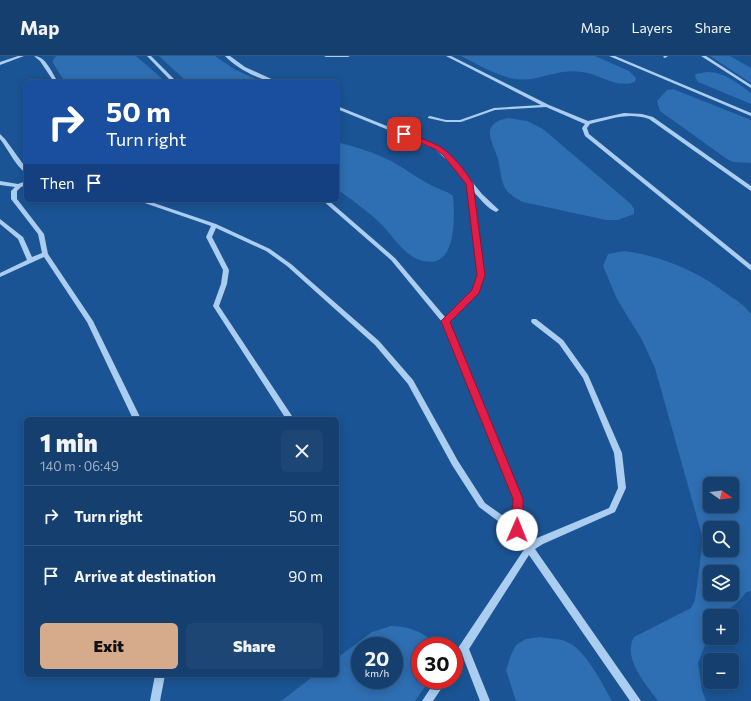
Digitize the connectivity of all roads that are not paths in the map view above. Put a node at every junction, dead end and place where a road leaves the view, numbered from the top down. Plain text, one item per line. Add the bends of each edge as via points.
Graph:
1 (22, 56) edge
2 (36, 56) edge
3 (149, 56) edge
4 (227, 56) edge
5 (326, 56) edge
6 (348, 56) edge
7 (448, 56) edge
8 (611, 56) edge
9 (703, 56) edge
10 (0, 64) edge
11 (55, 80) edge
12 (173, 80) edge
13 (271, 80) edge
14 (751, 87) edge
15 (547, 106) junction
16 (339, 108) edge
17 (751, 115) edge
18 (430, 117) dead end
19 (588, 123) junction
20 (0, 136) edge
21 (24, 169) edge
22 (0, 183) edge
23 (24, 184) edge
24 (469, 184) junction
25 (19, 186) junction
26 (751, 189) edge
27 (147, 202) edge
28 (327, 202) edge
29 (496, 210) dead end
30 (0, 221) edge
31 (214, 225) junction
32 (45, 254) junction
33 (31, 261) junction
34 (751, 268) edge
35 (0, 275) edge
36 (445, 321) junction
37 (534, 321) dead end
38 (136, 417) edge
39 (289, 417) edge
40 (517, 530) junction
41 (529, 548) junction
42 (464, 648) joint
43 (160, 677) edge
44 (436, 689) edge
45 (155, 701) edge
46 (427, 701) edge
47 (485, 701) edge
48 (636, 701) edge

1 - 10 street
2 - 11 street via 42,60
3 - 12 street
4 - 13 street via 233,62
5 - 6 street
7 - 15 street
8 - 17 street
9 - 14 street
15 - 18 street via 494,109 461,121
15 - 19 street
16 - 24 street via 437,148 467,178
19 - 26 street via 624,114 638,114 651,118
19 - 34 street via 584,128 587,135
20 - 21 street
22 - 25 street
23 - 25 street
24 - 29 street
24 - 36 street via 481,275 476,291
25 - 32 street via 14,191 14,199 41,234
27 - 31 street
28 - 36 street via 393,259
30 - 33 street via 21,238
31 - 39 street via 209,237 226,270 216,306
31 - 40 street via 268,250 289,265 377,343 411,382 455,463 482,505
32 - 33 street
32 - 38 street via 90,321
33 - 35 street
36 - 40 street via 518,499
37 - 41 street via 561,342 586,377 618,453 622,488 612,510 540,540
40 - 41 street
41 - 42 street
41 - 48 street
42 - 47 street
43 - 45 street
44 - 46 street

